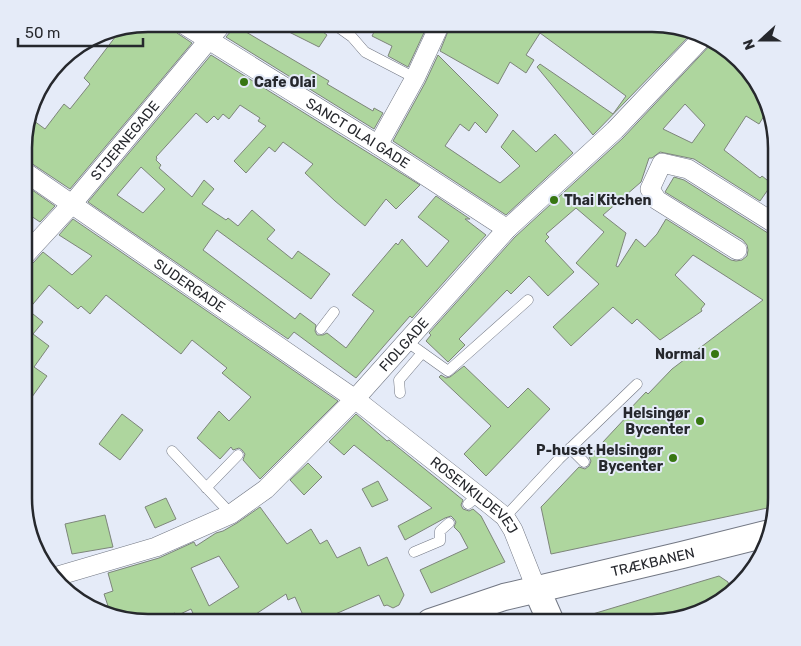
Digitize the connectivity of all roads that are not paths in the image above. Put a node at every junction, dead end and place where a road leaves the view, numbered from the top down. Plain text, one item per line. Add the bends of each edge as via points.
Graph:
1 (195, 32) edge
2 (215, 32) edge
3 (346, 32) edge
4 (436, 33) edge
5 (208, 41) junction
6 (698, 42) edge
7 (415, 78) junction
8 (378, 145) junction
9 (32, 177) edge
10 (72, 204) junction
11 (768, 219) edge
12 (507, 229) junction
13 (32, 245) edge
14 (737, 250) dead end
15 (528, 300) dead end
16 (334, 312) dead end
17 (321, 329) dead end
18 (406, 341) junction
19 (422, 353) junction
20 (637, 384) dead end
21 (400, 393) dead end
22 (355, 399) junction
23 (570, 448) junction
24 (172, 451) dead end
25 (238, 455) dead end
26 (584, 462) dead end
27 (206, 488) junction
28 (231, 514) junction
29 (504, 517) junction
30 (449, 523) dead end
31 (762, 535) edge
32 (414, 552) dead end
33 (63, 574) edge
34 (536, 588) junction
35 (457, 614) edge
36 (547, 614) edge

1 - 5 street, SANCT OLAI GADE
2 - 5 street, STJERNEGADE
3 - 7 lane via 365,52
4 - 7 street
5 - 8 street, SANCT OLAI GADE
5 - 10 street, STJERNEGADE
6 - 12 street, FIOLGADE via 614,130
7 - 8 street
8 - 12 street, SANCT OLAI GADE
9 - 10 street, SUDERGADE
10 - 13 street, STJERNEGADE
10 - 22 street, SUDERGADE via 304,357
11 - 14 street via 688,169 662,163 650,189 657,200
12 - 18 street, FIOLGADE
15 - 19 lane via 448,371
16 - 17 lane
18 - 19 lane
18 - 22 street, FIOLGADE
19 - 21 lane via 399,380
20 - 23 lane
22 - 28 street, FIOLGADE via 266,489
22 - 29 street, ROSENKILDEVEJ via 473,500
23 - 26 lane
23 - 29 lane
24 - 27 lane
25 - 27 lane
27 - 28 lane
28 - 33 street, FIOLGADE via 156,547
29 - 34 street, ROSENKILDEVEJ via 519,541
30 - 32 lane via 440,531 440,541
31 - 34 main road, TRÆKBANEN
34 - 35 main road, TRÆKBANEN
34 - 36 main road, ROSENKILDEVEJ

